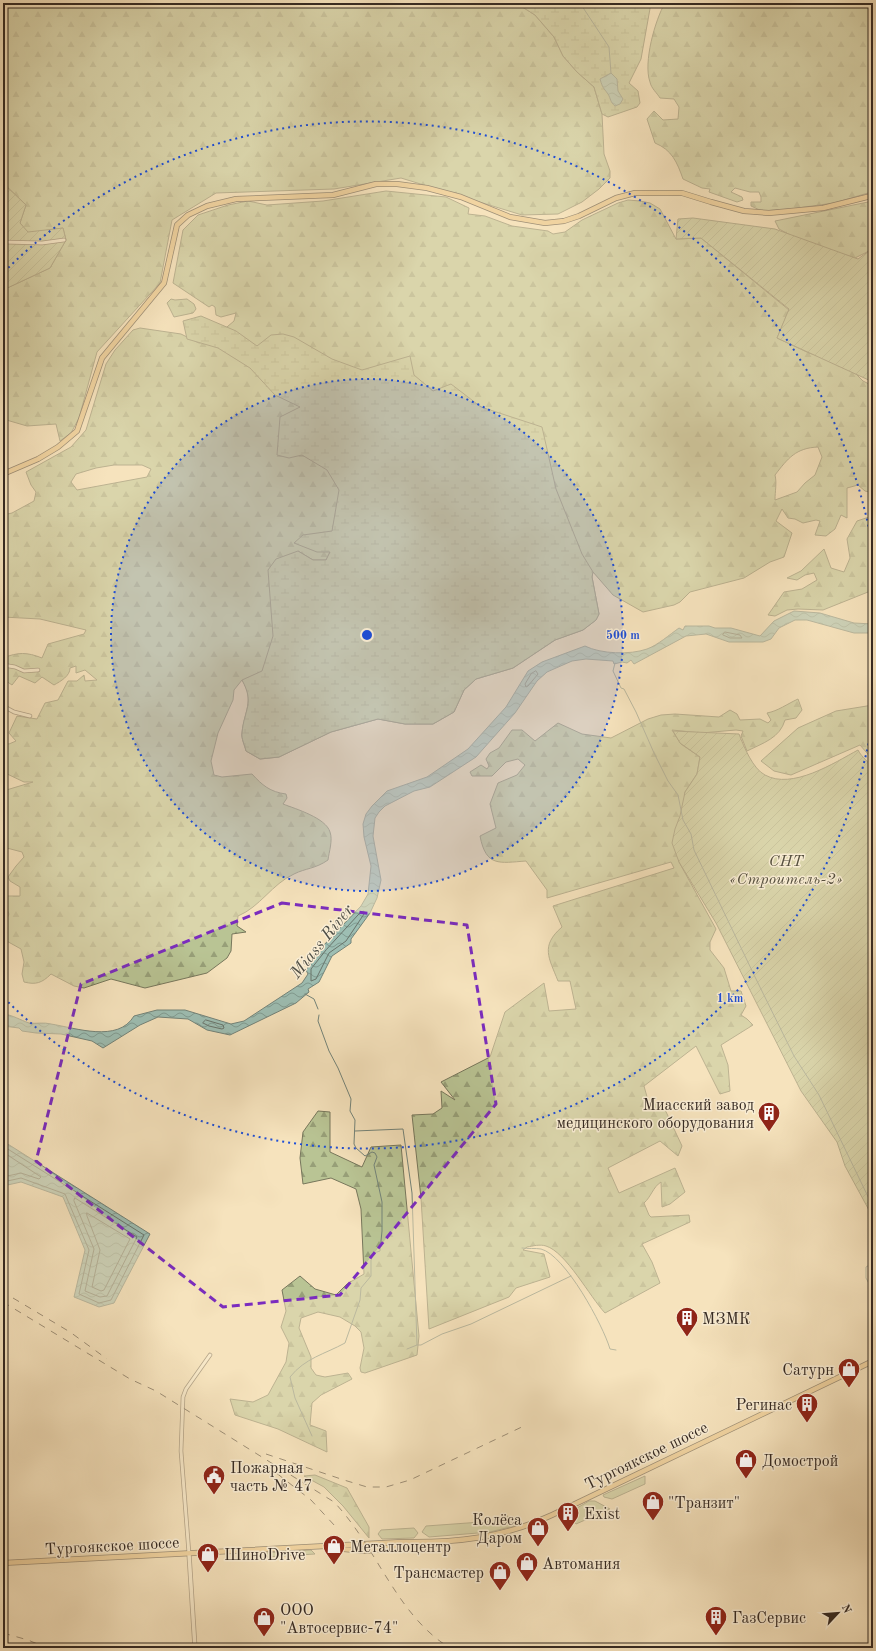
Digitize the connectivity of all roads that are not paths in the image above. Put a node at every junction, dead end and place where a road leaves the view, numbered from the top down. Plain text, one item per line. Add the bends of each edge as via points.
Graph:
1 (873, 194) edge
2 (64, 240) dead end
3 (3, 242) edge
4 (3, 474) edge
5 (3, 665) edge
6 (38, 670) dead end
7 (3, 706) edge
8 (30, 716) dead end
9 (210, 1355) dead end
10 (873, 1361) edge
11 (189, 1554) junction
12 (3, 1563) edge
13 (195, 1648) edge

1 - 4 main road via 823,208 769,213 744,211 682,193 634,193 616,198 579,216 545,223 505,216 461,197 397,184 376,184 333,195 236,199 207,206 188,215 178,225 164,283 102,358 77,431 58,447 24,466
2 - 3 street via 42,243
5 - 6 street via 24,671
7 - 8 street
9 - 11 street via 183,1397 181,1451
10 - 11 main road, Тургоякское шоссе via 530,1525 490,1536 422,1542 366,1551 318,1547
11 - 12 main road, Тургоякское шоссе
11 - 13 street

